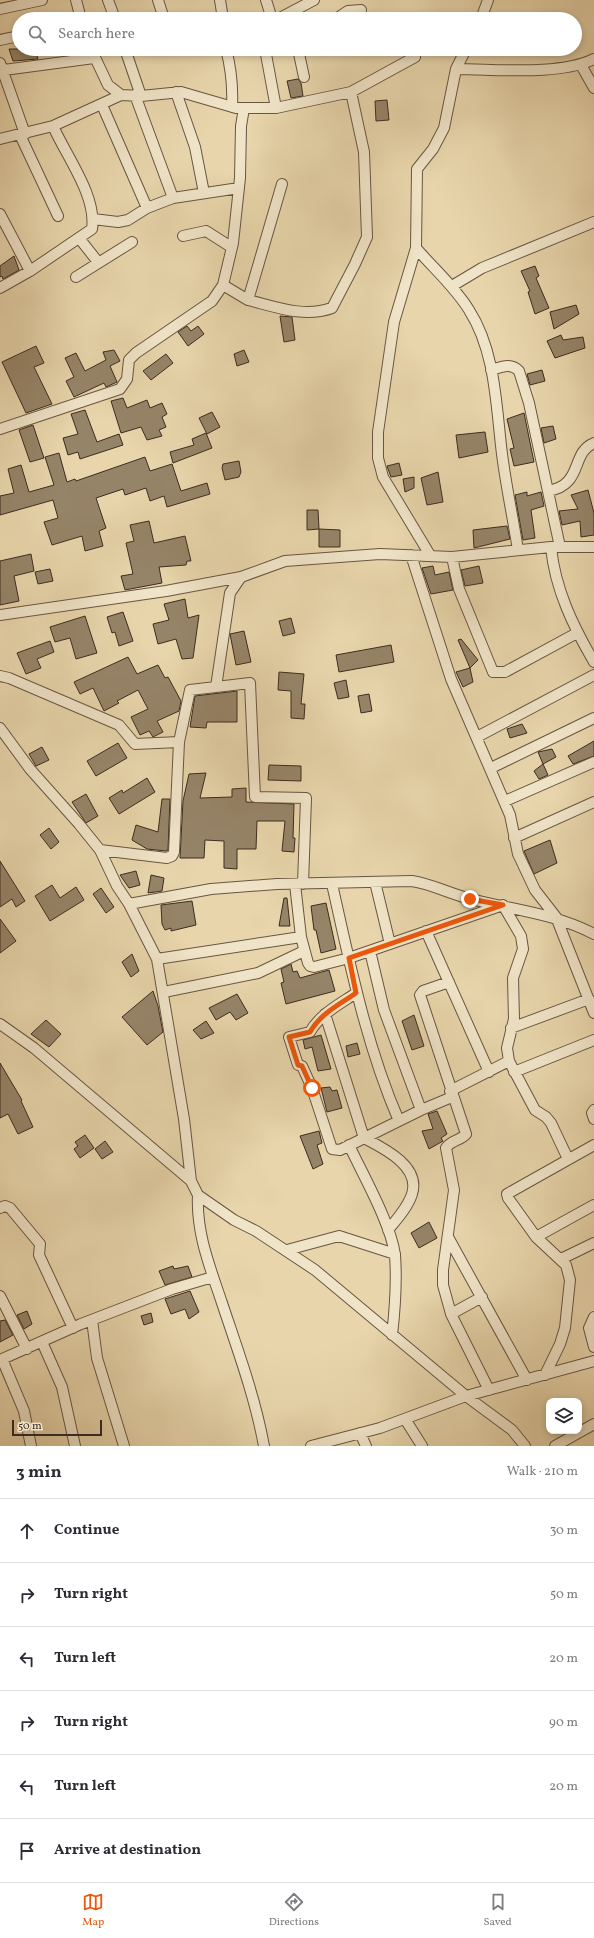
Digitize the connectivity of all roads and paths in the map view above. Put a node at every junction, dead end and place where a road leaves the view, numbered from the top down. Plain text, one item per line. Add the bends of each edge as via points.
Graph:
1 (42, 0) edge
2 (76, 0) edge
3 (108, 0) edge
4 (158, 0) edge
5 (220, 0) edge
6 (266, 0) edge
7 (314, 0) edge
8 (488, 0) edge
9 (0, 9) edge
10 (361, 10) dead end
11 (80, 12) edge
12 (112, 12) edge
13 (162, 12) edge
14 (222, 12) edge
15 (270, 12) edge
16 (294, 12) edge
17 (346, 12) edge
18 (484, 12) edge
19 (12, 37) edge
20 (0, 40) edge
21 (69, 56) edge
22 (94, 56) edge
23 (127, 56) edge
24 (228, 56) edge
25 (266, 56) edge
26 (300, 56) edge
27 (462, 56) edge
28 (415, 57) dead end
29 (594, 59) edge
30 (1, 65) edge
31 (581, 65) junction
32 (456, 69) junction
33 (304, 77) dead end
34 (4, 88) edge
35 (594, 88) edge
36 (176, 92) junction
37 (351, 92) junction
38 (121, 95) junction
39 (138, 95) junction
40 (102, 105) junction
41 (232, 107) junction
42 (244, 108) junction
43 (276, 108) junction
44 (53, 126) junction
45 (22, 135) junction
46 (0, 139) edge
47 (282, 184) dead end
48 (239, 188) junction
49 (204, 193) junction
50 (173, 198) junction
51 (147, 208) junction
52 (0, 214) edge
53 (58, 216) dead end
54 (93, 219) junction
55 (594, 222) edge
56 (183, 236) dead end
57 (79, 238) junction
58 (132, 242) dead end
59 (231, 247) junction
60 (416, 248) junction
61 (98, 262) junction
62 (30, 271) junction
63 (76, 277) dead end
64 (223, 285) junction
65 (452, 286) junction
66 (0, 288) edge
67 (248, 300) junction
68 (491, 370) junction
69 (0, 429) edge
70 (594, 443) edge
71 (548, 491) junction
72 (555, 547) junction
73 (594, 547) edge
74 (518, 550) junction
75 (411, 555) junction
76 (430, 555) junction
77 (452, 557) junction
78 (241, 577) junction
79 (0, 615) edge
80 (577, 633) junction
81 (594, 662) edge
82 (0, 676) edge
83 (594, 676) edge
84 (216, 688) junction
85 (594, 718) edge
86 (0, 728) edge
87 (477, 737) junction
88 (179, 742) junction
89 (594, 762) edge
90 (491, 768) junction
91 (505, 802) junction
92 (594, 802) edge
93 (514, 838) junction
94 (100, 850) junction
95 (375, 882) junction
96 (299, 884) junction
97 (332, 884) junction
98 (129, 904) junction
99 (503, 905) junction
100 (556, 917) junction
101 (426, 931) junction
102 (594, 934) edge
103 (301, 936) junction
104 (390, 944) junction
105 (304, 951) junction
106 (370, 951) junction
107 (349, 958) junction
108 (157, 959) junction
109 (449, 982) junction
110 (164, 992) junction
111 (356, 993) junction
112 (589, 999) junction
113 (594, 1013) edge
114 (325, 1014) junction
115 (0, 1024) edge
116 (511, 1028) junction
117 (594, 1040) edge
118 (508, 1061) junction
119 (489, 1072) junction
120 (514, 1072) junction
121 (451, 1094) junction
122 (421, 1110) junction
123 (594, 1110) edge
124 (594, 1119) edge
125 (399, 1121) junction
126 (364, 1138) junction
127 (349, 1145) junction
128 (594, 1145) edge
129 (568, 1159) junction
130 (190, 1181) junction
131 (198, 1194) junction
132 (594, 1205) edge
133 (0, 1208) edge
134 (388, 1230) junction
135 (448, 1237) junction
136 (536, 1237) junction
137 (594, 1243) edge
138 (286, 1250) junction
139 (395, 1254) junction
140 (561, 1259) junction
141 (213, 1277) junction
142 (0, 1296) edge
143 (482, 1297) junction
144 (451, 1314) junction
145 (594, 1317) edge
146 (92, 1320) junction
147 (73, 1328) junction
148 (392, 1335) junction
149 (42, 1342) junction
150 (594, 1346) edge
151 (27, 1349) junction
152 (1, 1359) edge
153 (594, 1362) edge
154 (545, 1375) junction
155 (527, 1380) junction
156 (489, 1390) junction
157 (466, 1396) junction
158 (405, 1418) junction
159 (594, 1424) edge
160 (360, 1433) junction
161 (31, 1446) edge
162 (75, 1446) edge
163 (124, 1446) edge
164 (264, 1446) edge
165 (310, 1446) edge
166 (366, 1446) edge
167 (422, 1446) edge
168 (525, 1446) edge
169 (555, 1446) edge

1 - 9 street
2 - 11 street
3 - 12 street
4 - 13 street
5 - 14 street
6 - 15 street
7 - 16 street
8 - 18 street
10 - 17 street
19 - 20 street
21 - 30 street
22 - 38 street via 108,85
23 - 39 street
24 - 41 street
25 - 43 street
26 - 33 street
27 - 32 street
28 - 37 street
29 - 31 street
30 - 34 street
31 - 32 street via 559,69
31 - 35 street
32 - 60 street via 444,128 418,169
34 - 45 street
36 - 39 street
36 - 41 street
36 - 49 street via 195,147
37 - 43 street
37 - 67 street via 364,152 367,237 355,264 332,308 320,312 290,311
38 - 39 street
38 - 40 street
39 - 50 street
40 - 44 street
40 - 51 street
41 - 42 street
42 - 43 street
42 - 48 street
44 - 45 street
44 - 54 street via 87,195
45 - 46 street
45 - 53 street
47 - 67 street
48 - 49 street
48 - 59 street
49 - 50 street
50 - 51 street
51 - 54 street via 128,220 118,222
52 - 62 street
54 - 57 street via 92,229
55 - 65 street via 482,268
56 - 59 street via 206,232
57 - 61 street
57 - 62 street
58 - 61 street
59 - 64 street
60 - 65 street
60 - 76 street via 394,322 378,432 378,458 383,477
61 - 63 street
62 - 66 street
64 - 67 street
64 - 69 street via 212,301 129,360 127,380 120,389
65 - 68 street via 470,311 483,337
68 - 71 street via 509,365 519,371 529,403
68 - 74 street
70 - 71 street via 584,450 567,483 562,488
71 - 72 street
72 - 73 street
72 - 74 street
72 - 80 street via 553,566 557,583
74 - 77 street
75 - 76 street
75 - 78 street via 380,554 285,561
75 - 87 street via 451,679
76 - 77 street
77 - 80 street via 459,589 493,672 504,672
78 - 79 street via 111,600
78 - 84 street via 230,593
80 - 81 street
82 - 88 street via 119,725 135,744
83 - 87 street
84 - 88 street via 190,690
84 - 96 street via 250,683 255,797 306,798
85 - 90 street
86 - 94 street via 30,769
87 - 90 street
88 - 94 street via 172,856 166,858
89 - 91 street
90 - 91 street
91 - 93 street
92 - 93 street
93 - 100 street via 528,877
94 - 98 street via 117,886
95 - 97 street
95 - 99 street via 425,883 470,899
95 - 104 street
96 - 97 street
96 - 98 street via 211,889
96 - 103 street
97 - 107 street
98 - 108 street
99 - 100 street
99 - 101 street
99 - 116 street via 521,936 524,949 513,978 514,1019
100 - 102 street
100 - 112 street
101 - 104 street
101 - 109 street
103 - 105 street
103 - 108 street
104 - 106 street
105 - 107 street via 308,964 314,967
105 - 110 street via 258,974
106 - 107 street
106 - 122 street via 384,1010
107 - 111 street
108 - 110 street
109 - 119 street
109 - 121 street via 422,991 420,995
110 - 130 street via 184,1119
111 - 114 street
111 - 125 street via 383,1085
112 - 113 street
112 - 116 street
114 - 126 street
114 - 127 street via 314,1024 310,1032 289,1037 298,1065 302,1066 312,1088 332,1148 340,1150
115 - 130 street via 34,1048
116 - 118 street via 507,1048
117 - 120 street
118 - 119 street
118 - 120 street
119 - 121 street
120 - 129 street via 536,1110 551,1123
121 - 122 street
121 - 135 street via 466,1134 446,1148 454,1190
122 - 125 street
123 - 124 street
125 - 126 street
126 - 127 street
126 - 134 street via 381,1148 410,1172 412,1193
127 - 134 street
128 - 129 street
129 - 136 street via 508,1194 508,1198
130 - 131 street
131 - 138 street via 234,1220
131 - 141 street via 198,1222
132 - 136 street
133 - 147 street via 8,1206 40,1244 39,1255
134 - 139 street
135 - 143 street
135 - 144 street via 443,1285
136 - 140 street
137 - 140 street
138 - 139 street via 339,1236
138 - 148 street via 315,1270
139 - 148 street via 396,1298
140 - 154 street via 566,1265 570,1280 565,1328
141 - 146 street via 172,1289
141 - 164 street via 252,1394
142 - 151 street
143 - 144 street
143 - 155 street
144 - 156 street
145 - 150 street via 589,1328
146 - 147 street
146 - 163 street via 97,1358
147 - 149 street
148 - 157 street
149 - 151 street
149 - 162 street via 62,1387
151 - 152 street
152 - 161 street via 24,1411
153 - 154 street
154 - 155 street
155 - 156 street
156 - 157 street
157 - 158 street
157 - 168 street via 512,1430
158 - 160 street
158 - 167 street
159 - 169 street
160 - 165 street
160 - 166 street

